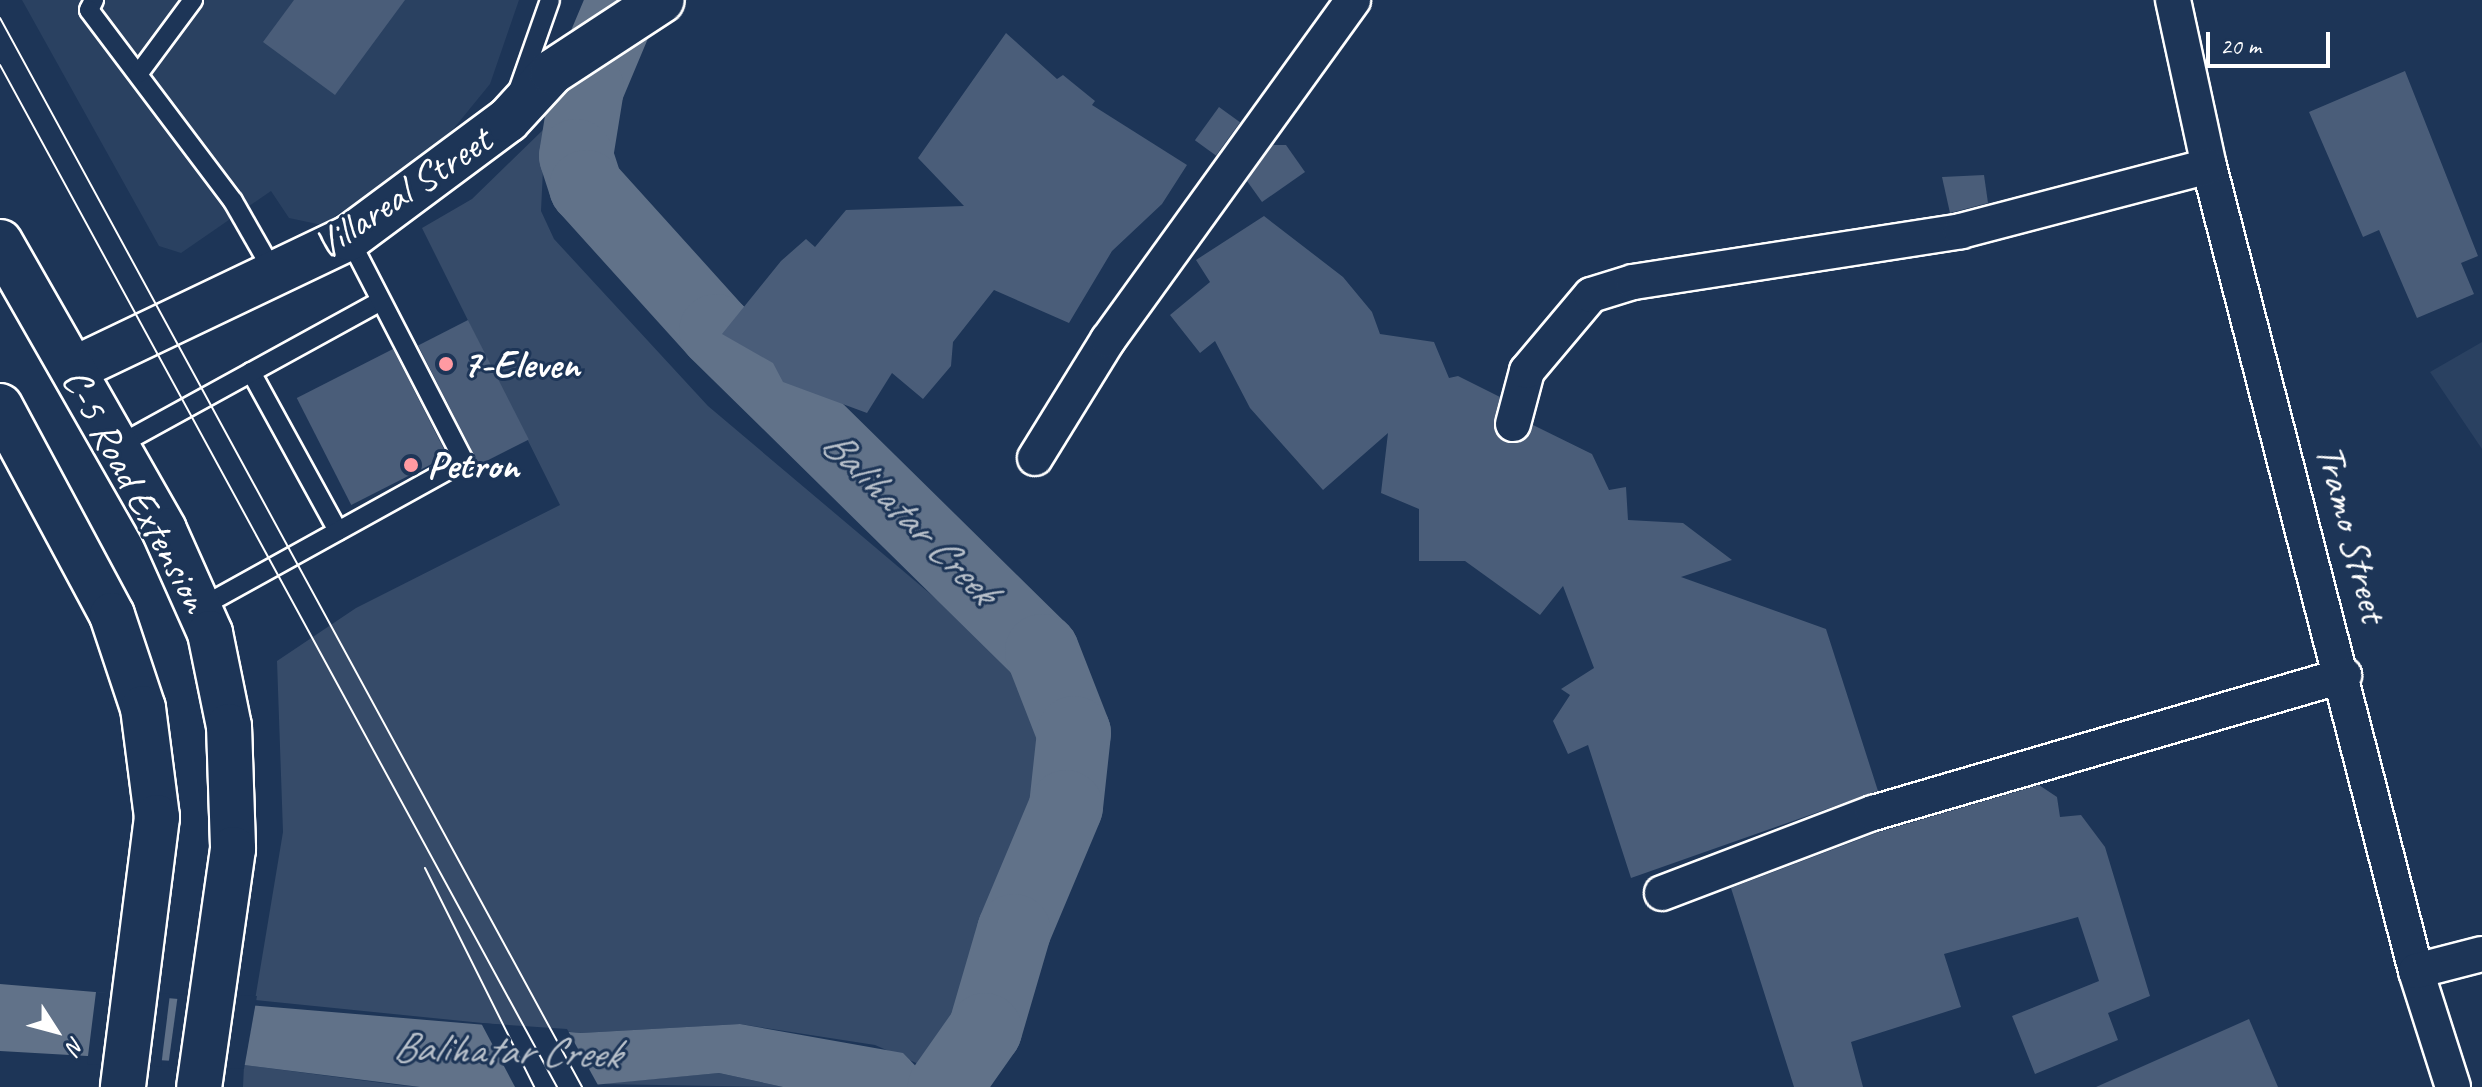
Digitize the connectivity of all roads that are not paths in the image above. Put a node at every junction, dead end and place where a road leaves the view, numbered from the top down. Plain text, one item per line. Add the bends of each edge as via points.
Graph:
1 (94, 0) edge
2 (193, 0) edge
3 (550, 0) edge
4 (662, 0) edge
5 (1353, 0) edge
6 (2173, 0) edge
7 (139, 73) junction
8 (508, 120) junction
9 (2209, 166) junction
10 (349, 238) junction
11 (0, 242) edge
12 (275, 275) junction
13 (381, 301) junction
14 (74, 369) junction
15 (251, 372) junction
16 (0, 406) edge
17 (1513, 424) dead end
18 (117, 446) junction
19 (1035, 458) dead end
20 (338, 531) junction
21 (201, 607) junction
22 (2344, 675) junction
23 (1662, 893) dead end
24 (2482, 954) edge
25 (2416, 971) junction
26 (124, 1081) edge
27 (199, 1082) edge
28 (2453, 1087) edge

1 - 7 lane via 89,10
2 - 7 lane
3 - 8 lane
4 - 8 main road, Villareal Street via 552,72
5 - 19 street via 1108,340
6 - 9 street, Tramo Street
7 - 12 lane via 233,201
8 - 10 main road, Villareal Street
9 - 17 street via 1961,231 1633,282 1591,295 1527,371
9 - 22 street, Tramo Street
10 - 12 main road, Villareal Street
10 - 13 lane
11 - 14 main road, C-5 Road Extension
12 - 14 main road, Villareal Street
13 - 15 lane
13 - 20 lane via 464,461
14 - 18 main road, C-5 Road Extension
15 - 18 lane
15 - 20 lane
16 - 26 main road, C-5 Road Extension via 112,615 143,708 157,817
18 - 21 main road, C-5 Road Extension
20 - 21 lane
21 - 27 main road, C-5 Road Extension via 229,726 233,849
22 - 23 street via 1873,813
22 - 25 street, Tramo Street
24 - 25 street
25 - 28 street, Tramo Street

